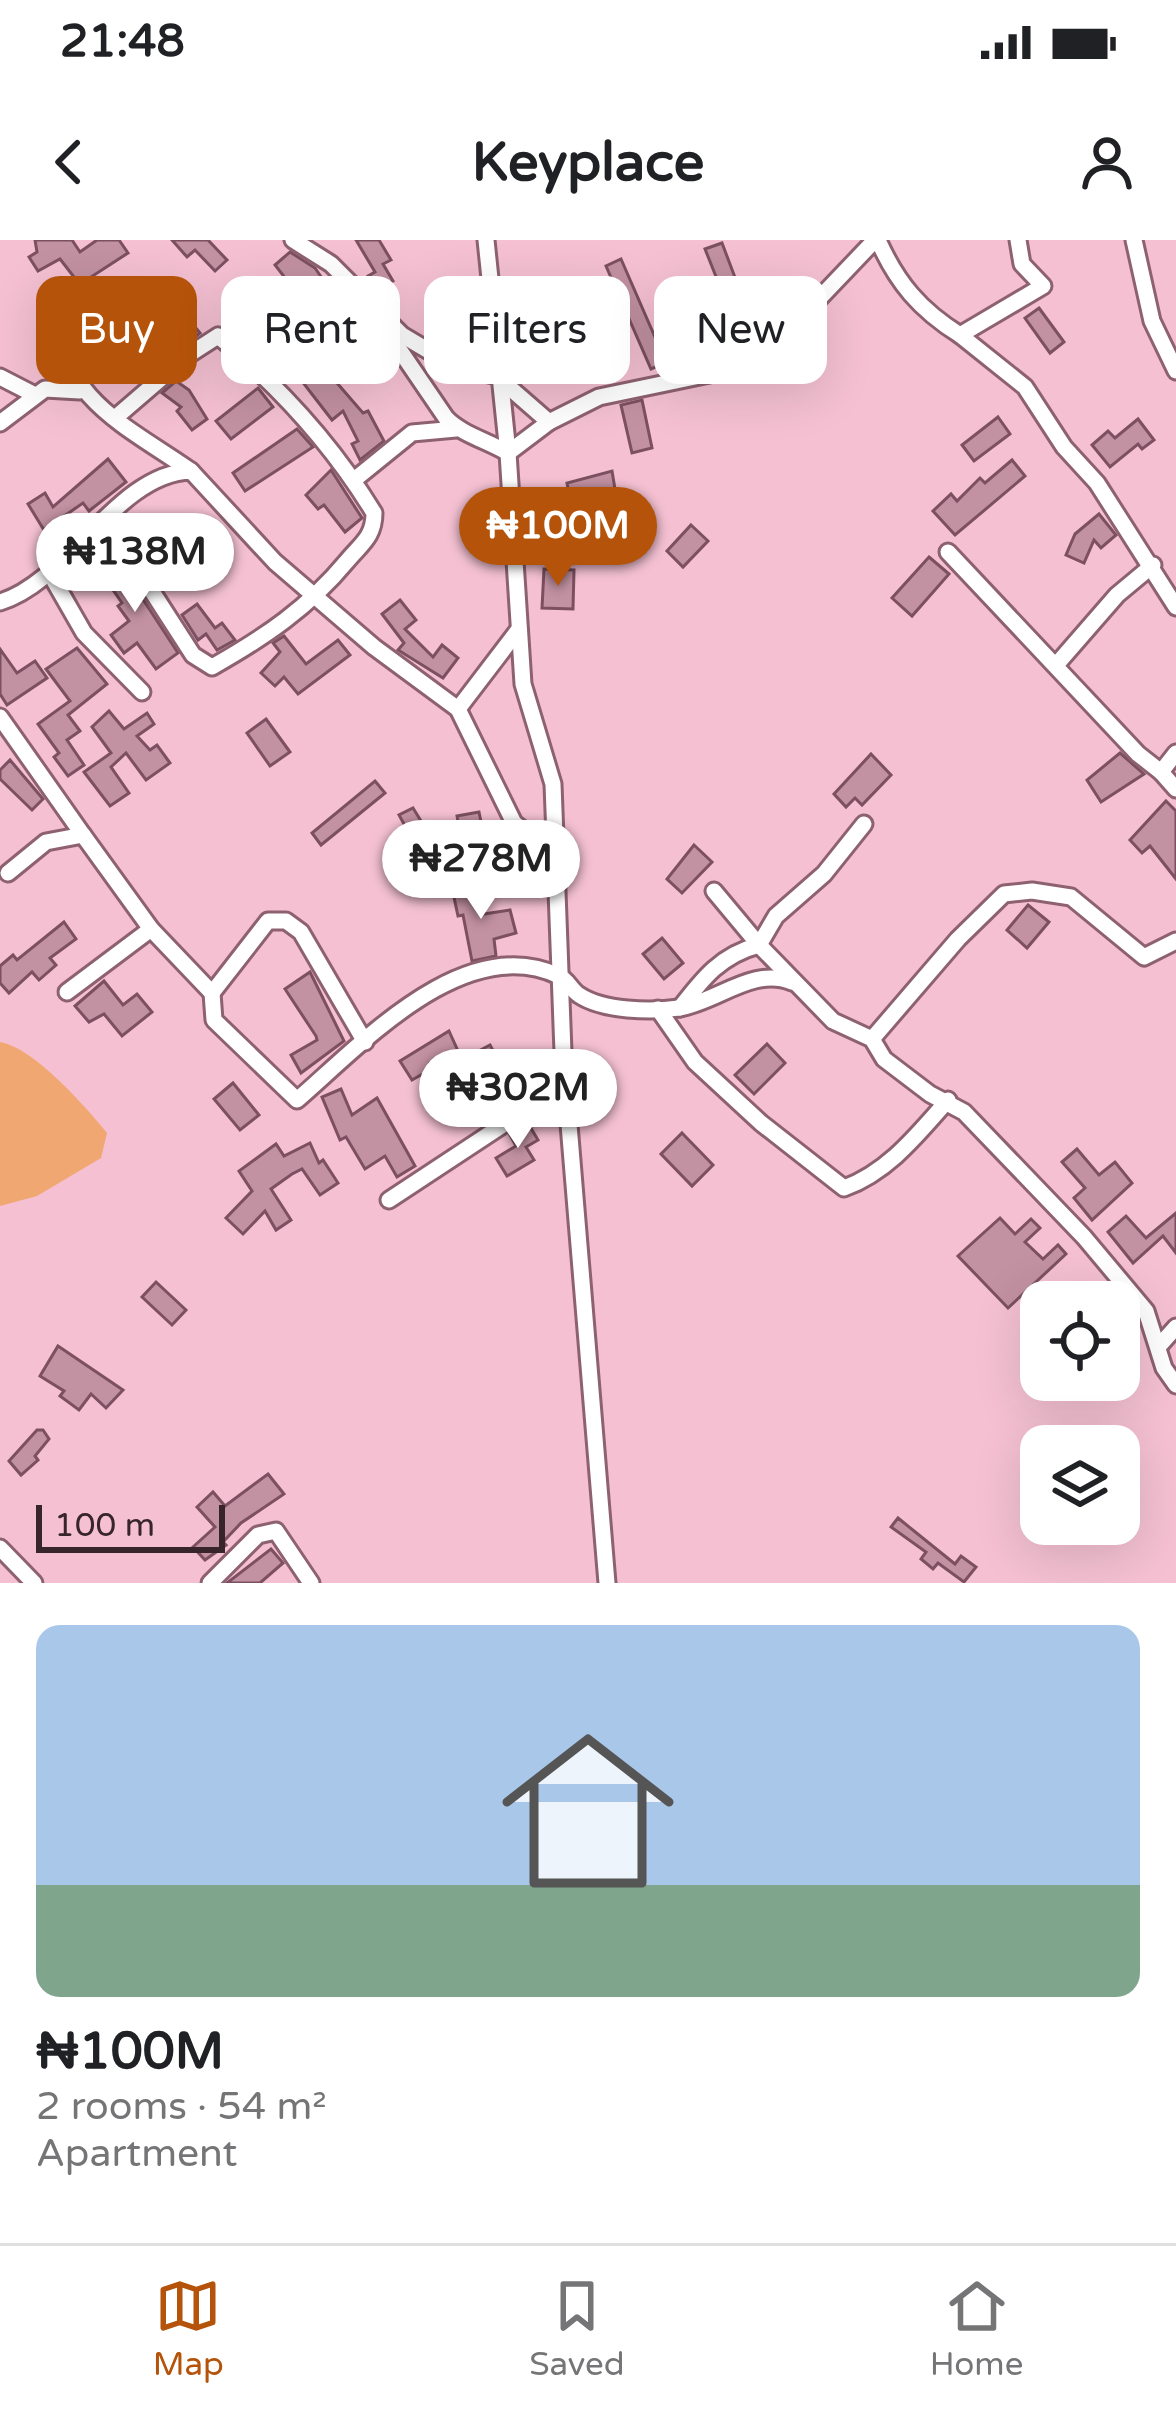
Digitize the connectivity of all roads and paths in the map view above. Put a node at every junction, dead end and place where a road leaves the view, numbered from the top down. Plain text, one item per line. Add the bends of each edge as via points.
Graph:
1 (293, 240) edge
2 (486, 240) edge
3 (876, 240) edge
4 (1018, 240) edge
5 (1134, 240) edge
6 (342, 276) edge
7 (490, 276) edge
8 (960, 335) junction
9 (400, 349) edge
10 (1176, 371) edge
11 (0, 377) edge
12 (77, 384) edge
13 (502, 384) edge
14 (507, 384) edge
15 (80, 391) junction
16 (35, 395) junction
17 (115, 418) junction
18 (549, 422) junction
19 (0, 423) edge
20 (456, 429) junction
21 (508, 453) junction
22 (190, 472) junction
23 (354, 480) junction
24 (106, 520) junction
25 (948, 551) dead end
26 (1153, 565) junction
27 (49, 572) junction
28 (316, 598) junction
29 (0, 602) edge
30 (1176, 607) edge
31 (519, 629) junction
32 (1057, 664) junction
33 (142, 692) dead end
34 (458, 709) junction
35 (0, 717) edge
36 (1176, 753) edge
37 (1161, 772) junction
38 (1176, 789) edge
39 (864, 824) dead end
40 (83, 835) junction
41 (556, 855) junction
42 (8, 873) dead end
43 (714, 891) dead end
44 (151, 928) junction
45 (1176, 941) edge
46 (759, 945) junction
47 (562, 976) junction
48 (793, 982) junction
49 (67, 992) dead end
50 (212, 993) junction
51 (680, 1008) junction
52 (658, 1009) junction
53 (872, 1039) junction
54 (365, 1042) junction
55 (566, 1084) junction
56 (948, 1100) junction
57 (389, 1200) dead end
58 (1176, 1327) edge
59 (1159, 1346) junction
60 (1176, 1385) edge
61 (0, 1548) edge
62 (34, 1583) edge
63 (210, 1583) edge
64 (310, 1583) edge
65 (608, 1583) edge

1 - 6 street
2 - 7 street
3 - 8 street via 896,279
3 - 18 street via 793,326 724,371 599,397
4 - 8 street via 1022,264 1043,286
5 - 10 street via 1152,321
8 - 26 street via 1025,387
9 - 20 street
11 - 16 street
12 - 15 street
13 - 21 street
14 - 18 street
15 - 16 street
15 - 17 street
16 - 19 street
17 - 22 street
17 - 23 street via 218,336 324,438
18 - 21 street
20 - 21 street
20 - 23 street via 412,433
21 - 31 street
22 - 24 street via 164,476
22 - 28 street
23 - 28 street via 374,525
24 - 27 street
24 - 28 street via 193,655 212,667
25 - 32 street
26 - 30 street
26 - 32 street
27 - 29 street
27 - 33 street via 84,634
28 - 34 street
31 - 34 street
31 - 41 street via 523,684 553,784
32 - 37 street
34 - 41 street via 514,823
35 - 40 street
36 - 37 street
37 - 38 street
39 - 46 street via 776,916
40 - 42 street via 46,842
40 - 44 street
41 - 47 street
43 - 46 street
44 - 49 street
44 - 50 street
45 - 53 street via 1144,956 1071,897 1004,894
46 - 48 street
46 - 51 street via 733,952
47 - 52 street via 595,1002
47 - 54 street via 507,966 451,982 414,998
47 - 55 street
48 - 51 street via 763,976
48 - 53 street via 833,1022
50 - 54 street via 214,1020 297,1100
50 - 54 street via 268,920 286,921 301,932
51 - 52 street
52 - 56 street via 695,1062 844,1188 908,1145
53 - 56 street via 884,1059
55 - 57 street
55 - 65 street
56 - 59 street via 1084,1237 1146,1311
58 - 59 street
59 - 60 street
61 - 62 street
63 - 64 street via 258,1535 276,1531

